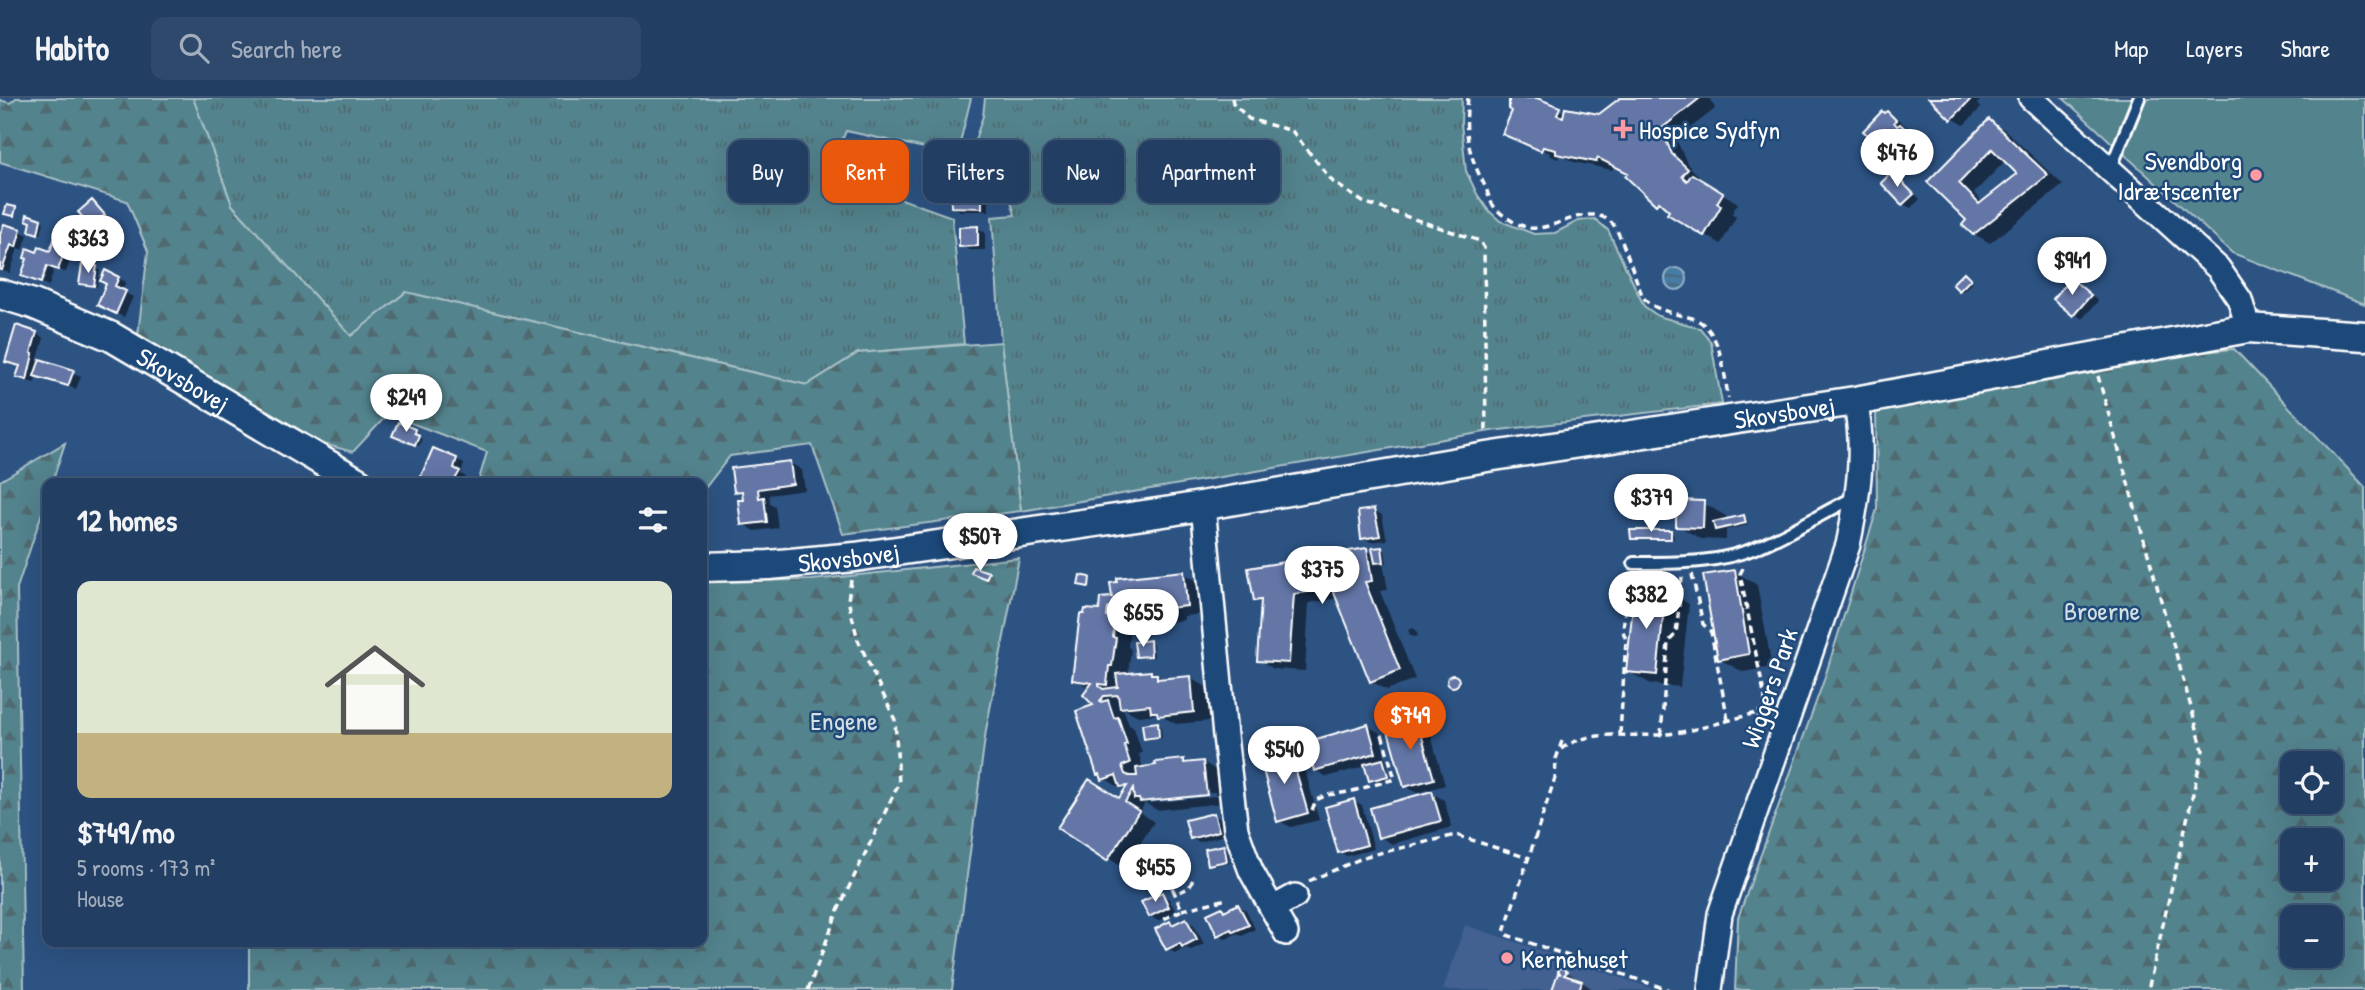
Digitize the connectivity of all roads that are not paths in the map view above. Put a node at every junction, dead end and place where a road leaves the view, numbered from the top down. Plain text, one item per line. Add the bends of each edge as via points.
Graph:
1 (2031, 98) edge
2 (2139, 98) edge
3 (2106, 168) junction
4 (0, 294) edge
5 (2248, 328) junction
6 (2365, 336) edge
7 (1855, 401) junction
8 (351, 478) edge
9 (1858, 495) junction
10 (1203, 506) junction
11 (1634, 563) road end
12 (707, 567) edge
13 (1295, 896) road end
14 (1273, 908) junction
15 (1286, 933) dead end
16 (1710, 990) edge

1 - 3 street
2 - 3 lane via 2114,160
3 - 5 street via 2218,268 2240,300
4 - 8 street, Skovsbovej via 112,337
5 - 6 street, Skovsbovej
5 - 7 street, Skovsbovej
7 - 9 street, Wiggers Park via 1861,432
7 - 10 street, Skovsbovej
9 - 11 lane via 1757,547 1726,557
9 - 16 street, Wiggers Park via 1848,545 1720,914
10 - 12 street, Skovsbovej via 855,557
10 - 14 street via 1236,830 1249,866
13 - 14 street
14 - 15 street

